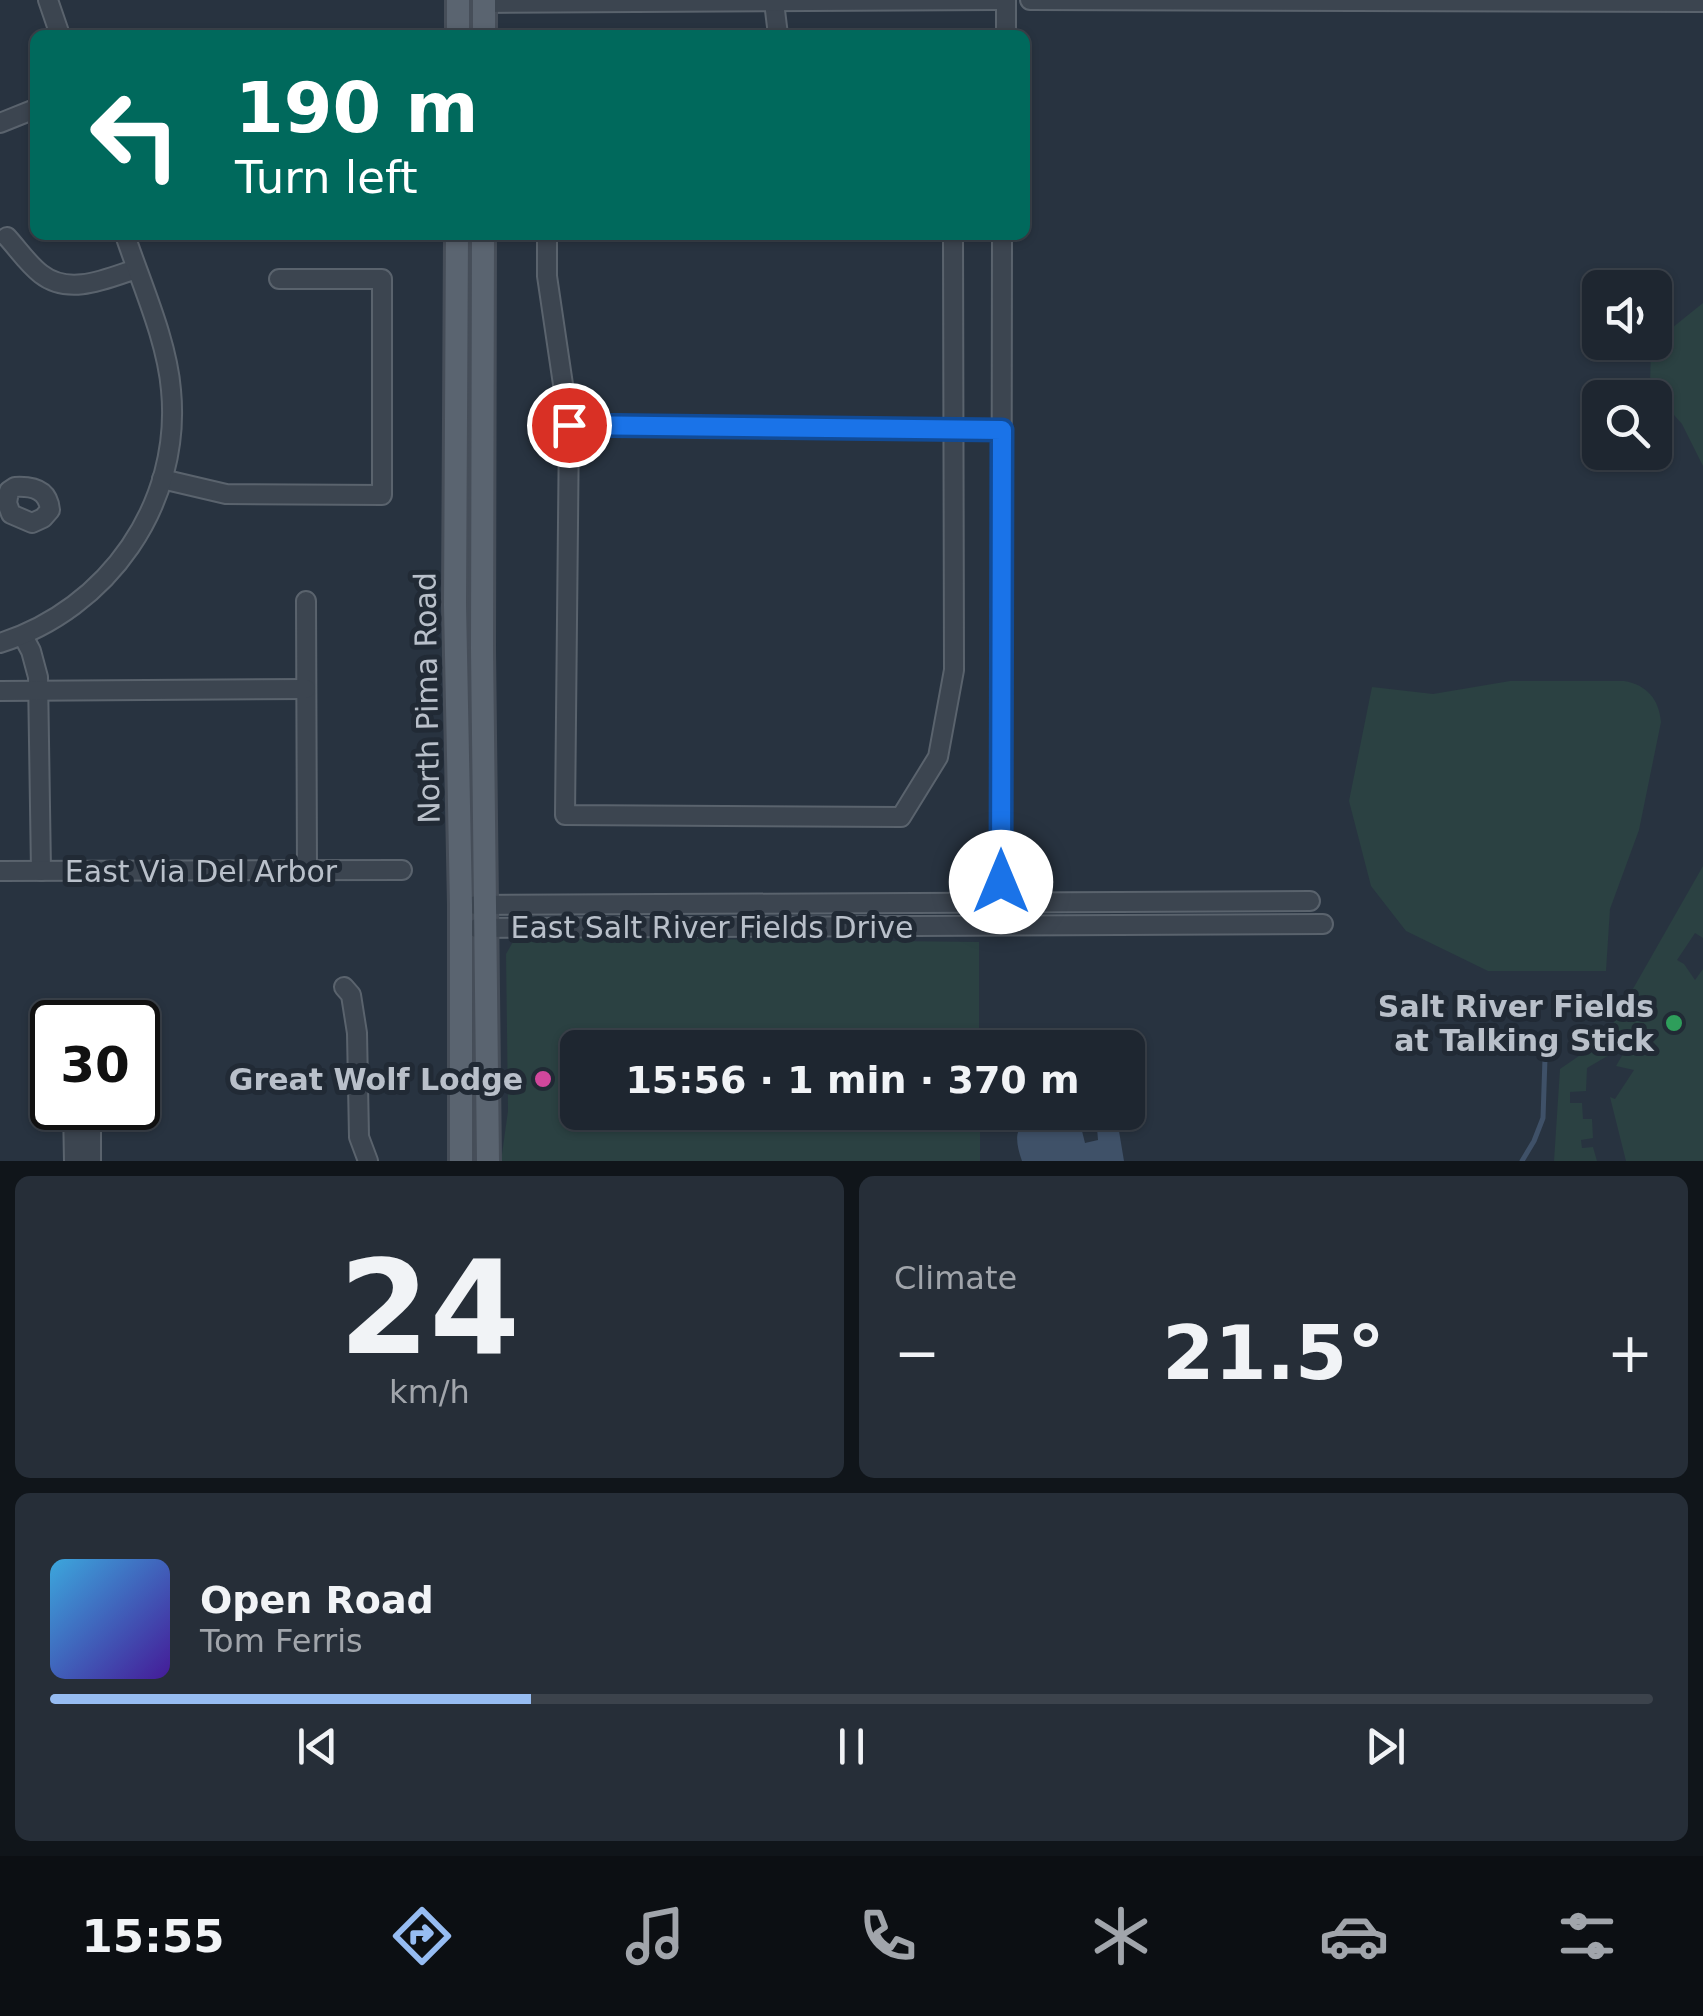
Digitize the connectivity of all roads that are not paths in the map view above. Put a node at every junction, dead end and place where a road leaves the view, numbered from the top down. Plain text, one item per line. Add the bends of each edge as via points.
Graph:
1 (48, 0) edge
2 (458, 0) edge
3 (997, 0) edge
4 (1006, 0) edge
5 (1030, 0) edge
6 (1479, 0) edge
7 (484, 2) edge
8 (774, 2) edge
9 (1703, 2) edge
10 (58, 30) edge
11 (458, 30) edge
12 (484, 30) edge
13 (777, 30) edge
14 (1006, 30) edge
15 (30, 111) edge
16 (0, 123) edge
17 (8, 237) dead end
18 (127, 240) edge
19 (457, 240) edge
20 (483, 240) edge
21 (547, 240) edge
22 (953, 240) edge
23 (1002, 240) edge
24 (136, 268) junction
25 (279, 279) dead end
26 (569, 425) junction
27 (954, 430) junction
28 (1002, 430) junction
29 (162, 479) junction
30 (306, 601) dead end
31 (23, 636) junction
32 (0, 643) edge
33 (306, 689) junction
34 (0, 691) edge
35 (38, 692) junction
36 (307, 870) junction
37 (402, 870) dead end
38 (0, 871) edge
39 (41, 871) junction
40 (1310, 901) dead end
41 (1001, 902) junction
42 (461, 916) junction
43 (486, 916) junction
44 (1324, 924) dead end
45 (1001, 927) junction
46 (344, 987) dead end
47 (73, 1130) edge
48 (92, 1130) edge
49 (358, 1137) junction
50 (74, 1161) edge
51 (91, 1161) edge
52 (350, 1161) edge
53 (368, 1161) edge
54 (461, 1161) edge
55 (488, 1161) edge

1 - 10 street
2 - 11 main road
3 - 8 street
4 - 14 street
5 - 6 street
6 - 9 street
7 - 8 street
7 - 12 main road
8 - 13 street
15 - 16 street
17 - 24 street via 39,272 68,284
18 - 24 street
19 - 42 main road, North Pima Road via 454,605
20 - 43 main road, North Pima Road
21 - 26 street
22 - 27 street
23 - 28 street
24 - 29 street via 171,389
25 - 29 street via 382,279 382,495 226,494
26 - 27 street
26 - 27 street via 565,814 602,815 901,817 938,757 954,670
27 - 28 street
28 - 41 street
29 - 31 street via 137,539 100,584
30 - 33 street
31 - 32 street
31 - 35 street
33 - 35 street
33 - 36 street
34 - 35 street
35 - 39 street
36 - 37 street, East Via Del Arbor
36 - 39 street, East Via Del Arbor
38 - 39 street, East Via Del Arbor
40 - 41 street, East Salt River Fields Drive
41 - 43 street, East Salt River Fields Drive
41 - 45 street
42 - 43 street, East Salt River Fields Drive
42 - 54 main road, North Pima Road
43 - 45 street, East Salt River Fields Drive
43 - 55 main road, North Pima Road
44 - 45 street, East Salt River Fields Drive
46 - 49 street via 357,1034
47 - 50 street
48 - 51 street
49 - 52 street
49 - 53 street

